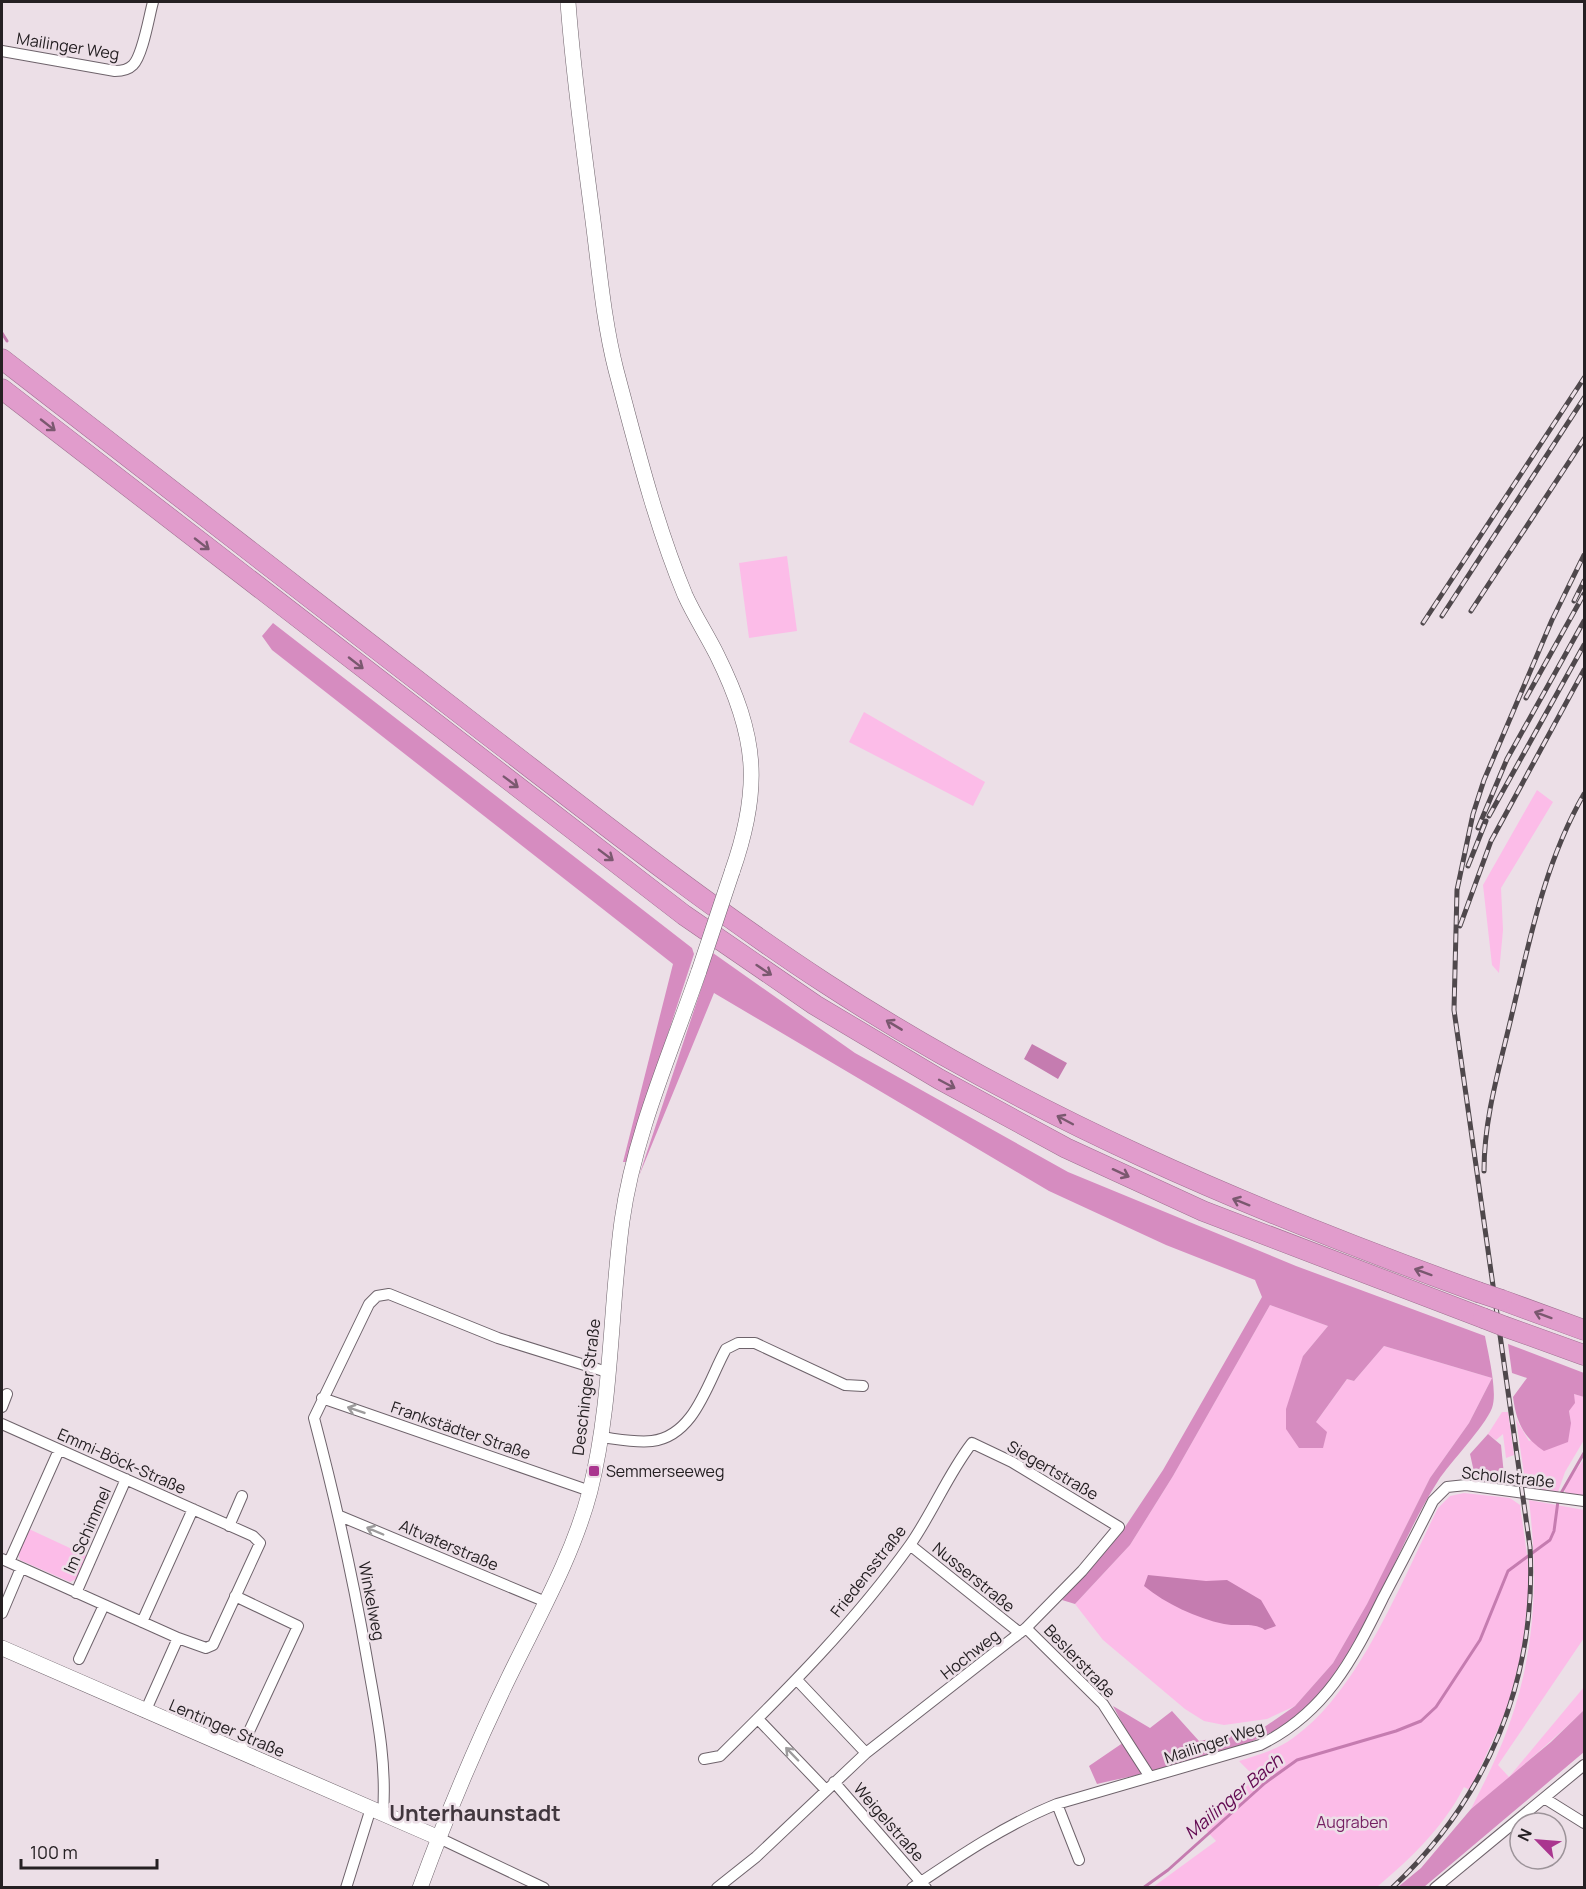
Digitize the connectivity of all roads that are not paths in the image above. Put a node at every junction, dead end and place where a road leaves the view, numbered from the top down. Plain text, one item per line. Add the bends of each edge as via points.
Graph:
1 (153, 2) edge
2 (568, 2) edge
3 (2, 51) edge
4 (2, 359) edge
5 (2, 389) edge
6 (1584, 1330) edge
7 (1584, 1355) edge
8 (607, 1372) junction
9 (863, 1386) dead end
10 (8, 1394) dead end
11 (322, 1398) junction
12 (2, 1407) edge
13 (2, 1424) edge
14 (600, 1437) junction
15 (972, 1443) joint
16 (59, 1450) junction
17 (126, 1479) junction
18 (590, 1491) junction
19 (242, 1496) dead end
20 (1433, 1501) joint
21 (1584, 1501) edge
22 (193, 1509) junction
23 (340, 1516) junction
24 (229, 1526) junction
25 (1119, 1527) joint
26 (910, 1545) junction
27 (5, 1561) edge
28 (21, 1568) junction
29 (76, 1593) junction
30 (235, 1596) junction
31 (546, 1602) junction
32 (104, 1605) junction
33 (2, 1613) edge
34 (142, 1622) junction
35 (1023, 1631) junction
36 (178, 1638) junction
37 (2, 1648) edge
38 (79, 1659) dead end
39 (797, 1680) junction
40 (144, 1712) junction
41 (758, 1719) junction
42 (239, 1753) junction
43 (866, 1753) junction
44 (704, 1759) dead end
45 (1584, 1765) edge
46 (1150, 1777) junction
47 (830, 1786) junction
48 (1544, 1798) junction
49 (1057, 1804) junction
50 (377, 1811) junction
51 (1584, 1823) edge
52 (440, 1838) junction
53 (1079, 1860) dead end
54 (919, 1886) edge
55 (346, 1887) edge
56 (420, 1887) edge
57 (544, 1887) edge
58 (717, 1887) edge
59 (1435, 1887) edge

1 - 3 street, Mailinger Weg via 134,65 125,70
2 - 8 street, Deschinger Straße, bridge via 592,217 615,367 667,545 686,596 741,707 752,772 744,838 630,1179 622,1219
6 -> 4 highway, bridge via 1338,1242 1211,1190 1076,1126 950,1059 827,985 698,896
5 -> 7 highway, bridge via 684,915 815,1005 939,1079 1097,1162 1203,1211
8 - 11 street via 498,1338 389,1294 377,1296 369,1304
8 - 14 street, Deschinger Straße
9 - 14 street via 845,1385 747,1341 726,1349 694,1413 670,1436 645,1442
10 - 12 street
18 -> 11 street, Frankstädter Straße
11 - 23 street, Winkelweg via 314,1418
13 - 16 street, Emmi-Böck-Straße
14 - 18 street, Deschinger Straße
15 - 25 street, Siegertstraße
15 - 26 street, Friedensstraße
16 - 17 street, Emmi-Böck-Straße
16 - 27 street
17 - 22 street, Emmi-Böck-Straße
17 - 29 street, Im Schimmel
18 - 31 street, Deschinger Straße
19 - 24 street
20 - 21 street, Schollstraße via 1447,1487 1458,1485
20 - 46 street, Mailinger Weg via 1357,1651 1337,1681 1306,1715 1286,1732 1260,1745
22 - 24 street, Emmi-Böck-Straße
22 - 34 street
31 -> 23 street, Altvaterstraße
23 - 50 street, Winkelweg via 383,1751 386,1781
24 - 30 street, Emmi-Böck-Straße via 254,1536 260,1543
25 - 35 street, Hochweg
26 - 35 street, Nusserstraße
26 - 39 street, Friedensstraße
27 - 28 street
28 - 29 street
28 - 33 street
29 - 32 street
30 - 36 street, Emmi-Böck-Straße via 213,1645 206,1648
30 - 42 street via 298,1626
31 - 52 street, Deschinger Straße
32 - 34 street
32 - 38 street
34 - 36 street
35 - 43 street, Hochweg
35 - 46 street, Beslerstraße via 1103,1704
36 - 40 street
37 - 40 street, Lentinger Straße
39 - 41 street, Friedensstraße
39 - 43 street
40 - 42 street, Lentinger Straße
41 - 44 street, Friedensstraße via 720,1756
47 -> 41 street
42 - 50 street, Lentinger Straße
43 - 47 street, Hochweg
45 - 48 street
46 - 49 street, Mailinger Weg
47 - 54 street, Weigelstraße
47 - 58 street, Hochweg via 756,1857
48 - 51 street
48 - 59 street
49 - 53 street
49 - 54 street, Mailinger Weg via 995,1834
50 - 52 street, Lentinger Straße
50 - 55 street, Winkelweg
52 - 56 street, Deschinger Straße
52 - 57 street

